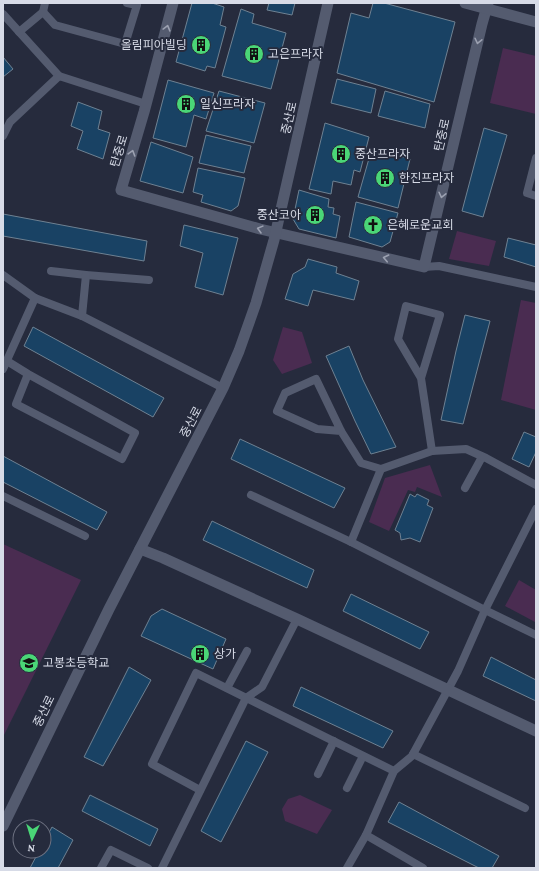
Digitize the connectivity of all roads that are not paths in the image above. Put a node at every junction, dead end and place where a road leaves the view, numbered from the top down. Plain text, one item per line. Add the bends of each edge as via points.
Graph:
1 (45, 3) edge
2 (127, 3) edge
3 (173, 3) edge
4 (328, 3) edge
5 (464, 3) edge
6 (487, 6) edge
7 (43, 12) junction
8 (3, 14) edge
9 (536, 22) edge
10 (19, 32) junction
11 (59, 76) junction
12 (146, 104) junction
13 (3, 136) edge
14 (536, 158) edge
15 (536, 196) edge
16 (276, 233) junction
17 (424, 267) junction
18 (51, 271) dead end
19 (3, 275) edge
20 (86, 275) junction
21 (149, 280) dead end
22 (536, 287) edge
23 (35, 298) junction
24 (82, 316) junction
25 (5, 365) edge
26 (28, 374) junction
27 (421, 378) junction
28 (223, 388) junction
29 (341, 431) junction
30 (432, 451) junction
31 (482, 456) junction
32 (381, 469) junction
33 (536, 485) edge
34 (466, 488) dead end
35 (251, 495) dead end
36 (3, 496) edge
37 (536, 509) edge
38 (85, 536) dead end
39 (351, 542) junction
40 (140, 549) junction
41 (485, 610) junction
42 (297, 620) junction
43 (536, 635) edge
44 (247, 651) dead end
45 (227, 688) junction
46 (448, 689) junction
47 (246, 698) junction
48 (536, 731) edge
49 (334, 741) junction
50 (413, 754) junction
51 (363, 756) junction
52 (394, 770) junction
53 (318, 774) dead end
54 (347, 788) dead end
55 (200, 790) junction
56 (525, 808) dead end
57 (3, 826) edge
58 (366, 835) junction
59 (102, 868) edge
60 (148, 868) edge
61 (162, 868) edge
62 (347, 868) edge
63 (423, 868) edge

1 - 7 lane
2 - 7 lane via 137,5 125,44 55,25
12 -> 3 street, 탄중로
4 - 16 street, 중산로
5 - 6 street
6 - 9 street
6 -> 17 street, 탄중로
7 - 10 lane
8 - 10 lane
10 - 11 lane
11 - 12 lane
11 - 13 lane via 10,122
16 -> 12 street, 탄중로 via 121,190
14 - 15 lane via 527,193
17 -> 16 street
16 - 28 street, 중산로 via 256,303
17 - 22 lane via 439,266
18 - 20 lane
19 - 23 lane
20 - 21 lane
20 - 24 lane
23 - 24 lane
23 - 25 lane
24 - 28 lane
25 - 26 lane
26 - 26 lane via 135,433 122,459 16,404
27 - 27 lane via 398,339 406,306 440,315
27 - 30 lane
28 - 40 street, 중산로
29 - 29 lane via 316,379 285,394 277,411 317,429
29 - 32 lane via 361,463
30 - 31 lane via 466,450
30 - 32 lane
31 - 33 lane
31 - 34 lane
32 - 39 lane
35 - 39 lane
36 - 38 lane
37 - 41 lane
39 - 41 lane
40 - 42 street
40 - 57 street, 중산로
41 - 43 lane
41 - 46 lane
42 - 46 street
42 - 47 lane via 262,687
44 - 45 lane
45 - 47 lane
45 - 55 lane via 196,672 152,764
46 - 48 street
46 - 50 lane
47 - 49 lane
47 - 55 lane
49 - 51 lane
49 - 53 lane
50 - 52 lane
50 - 56 lane
51 - 52 lane
51 - 54 lane
52 - 58 lane
55 - 61 lane
58 - 62 lane
58 - 63 lane
59 - 60 lane via 110,850

